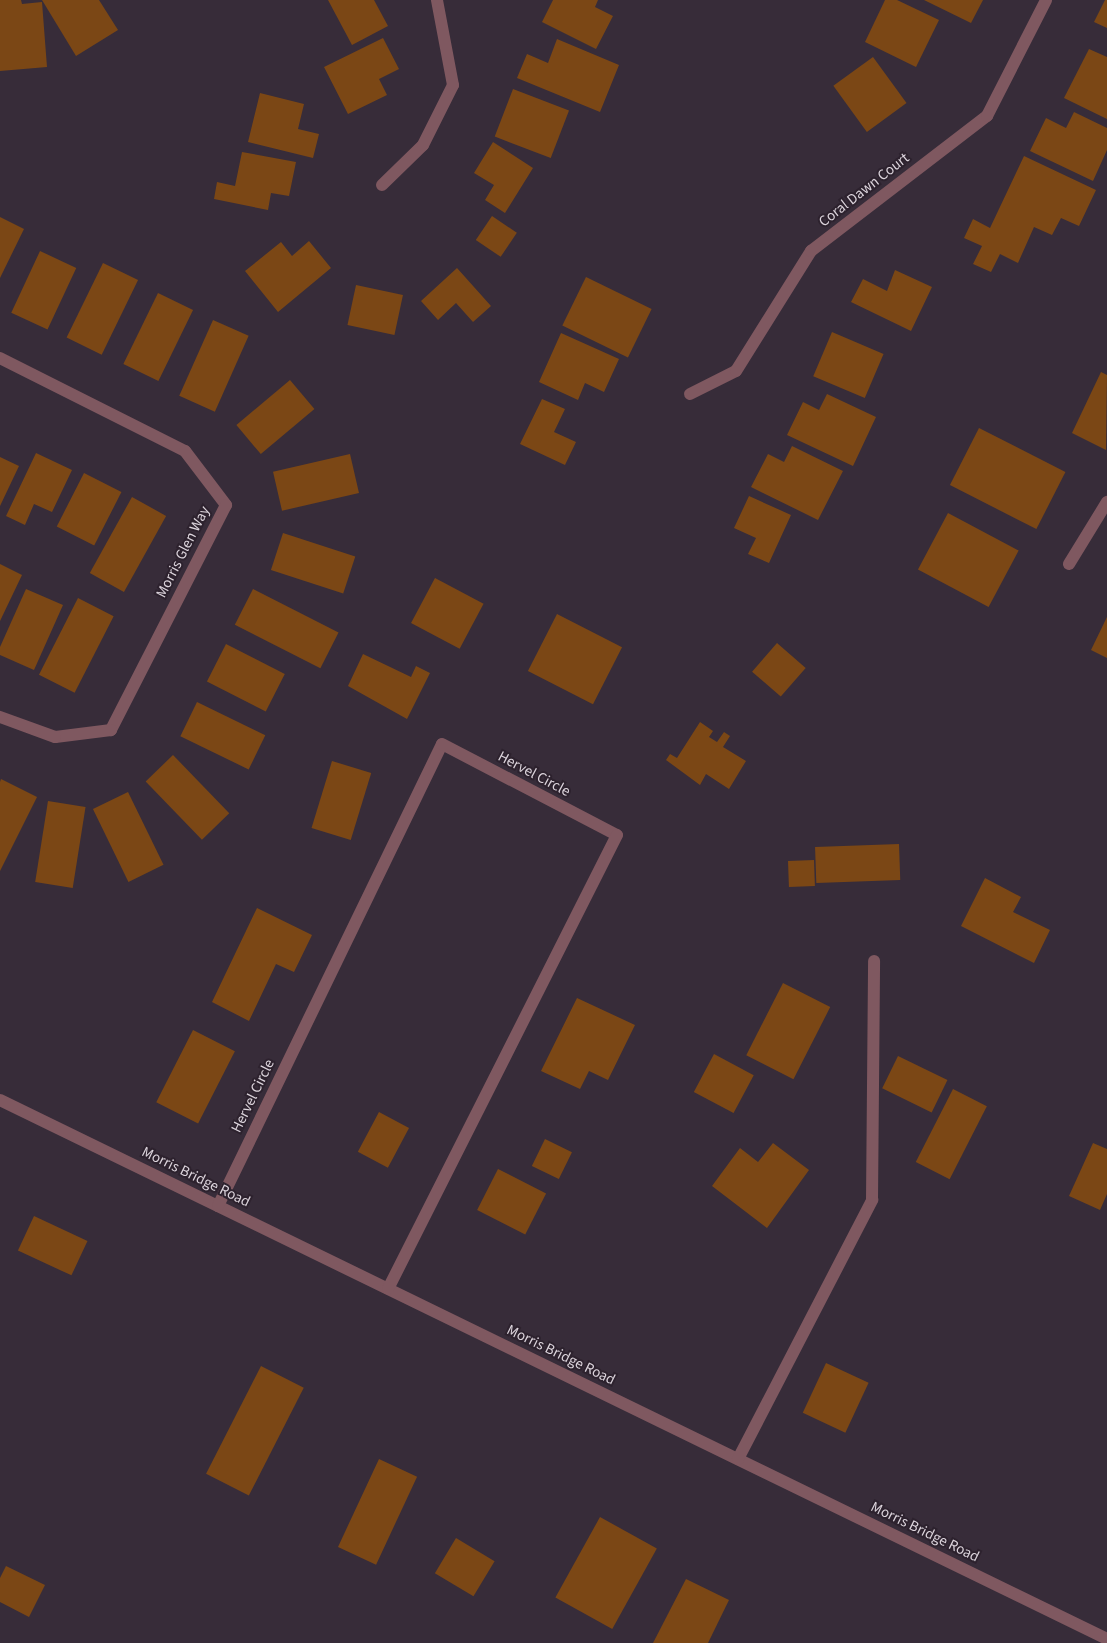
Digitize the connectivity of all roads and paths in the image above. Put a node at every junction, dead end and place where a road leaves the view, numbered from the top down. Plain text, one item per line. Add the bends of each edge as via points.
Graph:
1 (437, 0) edge
2 (1046, 0) edge
3 (382, 184) dead end
4 (0, 358) edge
5 (690, 394) dead end
6 (1107, 502) edge
7 (1069, 564) dead end
8 (0, 717) edge
9 (874, 962) dead end
10 (0, 1100) edge
11 (218, 1206) junction
12 (388, 1289) junction
13 (738, 1459) junction
14 (1107, 1639) edge

1 - 3 street via 454,85 423,146
2 - 5 street, Coral Dawn Court via 987,116 811,251 736,371
4 - 8 street, Morris Glen Way via 185,451 226,505 111,730 55,737
6 - 7 street
9 - 13 street via 872,1200
10 - 11 street, Morris Bridge Road
11 - 12 street, Morris Bridge Road
11 - 12 street, Hervel Circle via 442,744 617,835
12 - 13 street, Morris Bridge Road
13 - 14 street, Morris Bridge Road

